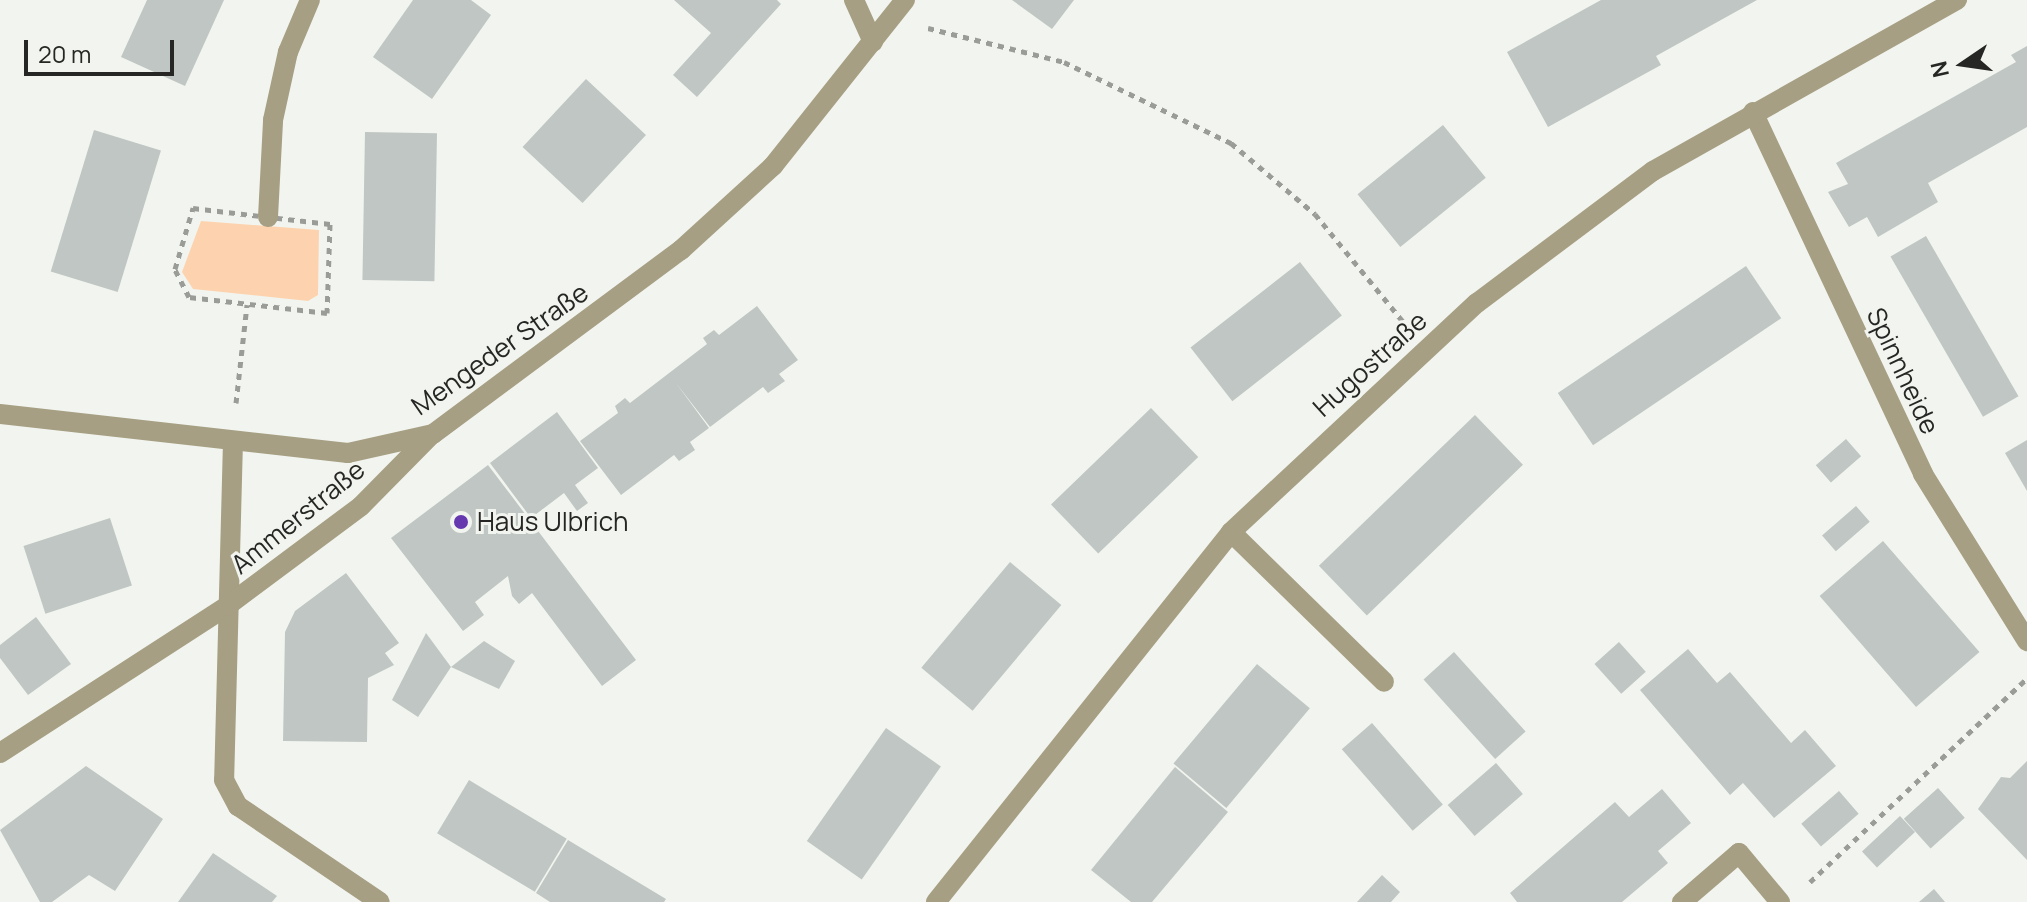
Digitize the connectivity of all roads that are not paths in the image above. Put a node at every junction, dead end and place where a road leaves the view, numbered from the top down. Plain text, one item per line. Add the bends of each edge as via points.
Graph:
1 (310, 0) edge
2 (854, 0) edge
3 (1957, 0) edge
4 (900, 6) edge
5 (873, 42) junction
6 (1753, 112) junction
7 (268, 217) road end
8 (0, 414) edge
9 (433, 434) junction
10 (233, 441) junction
11 (1231, 532) junction
12 (227, 606) junction
13 (2025, 635) edge
14 (1384, 682) dead end
15 (0, 753) edge
16 (380, 902) edge
17 (936, 902) edge
18 (1682, 902) edge
19 (1780, 902) edge

1 - 7 street via 288,52 273,120
2 - 5 street
3 - 6 street, Hugostraße
4 - 5 street, Mengeder Straße
5 - 9 street, Mengeder Straße via 773,166 681,250
6 - 11 street, Hugostraße via 1572,228 1425,350
6 - 13 street, Spinnheide via 1923,474
8 - 10 street, Mengeder Straße
9 - 10 street, Mengeder Straße via 348,453
9 - 12 street, Ammerstraße via 361,506
10 - 12 street, Ammerstraße
11 - 14 street
11 - 17 street, Hugostraße
12 - 15 street
12 - 16 street, Ammerstraße via 224,780 238,806
18 - 19 street via 1739,853

